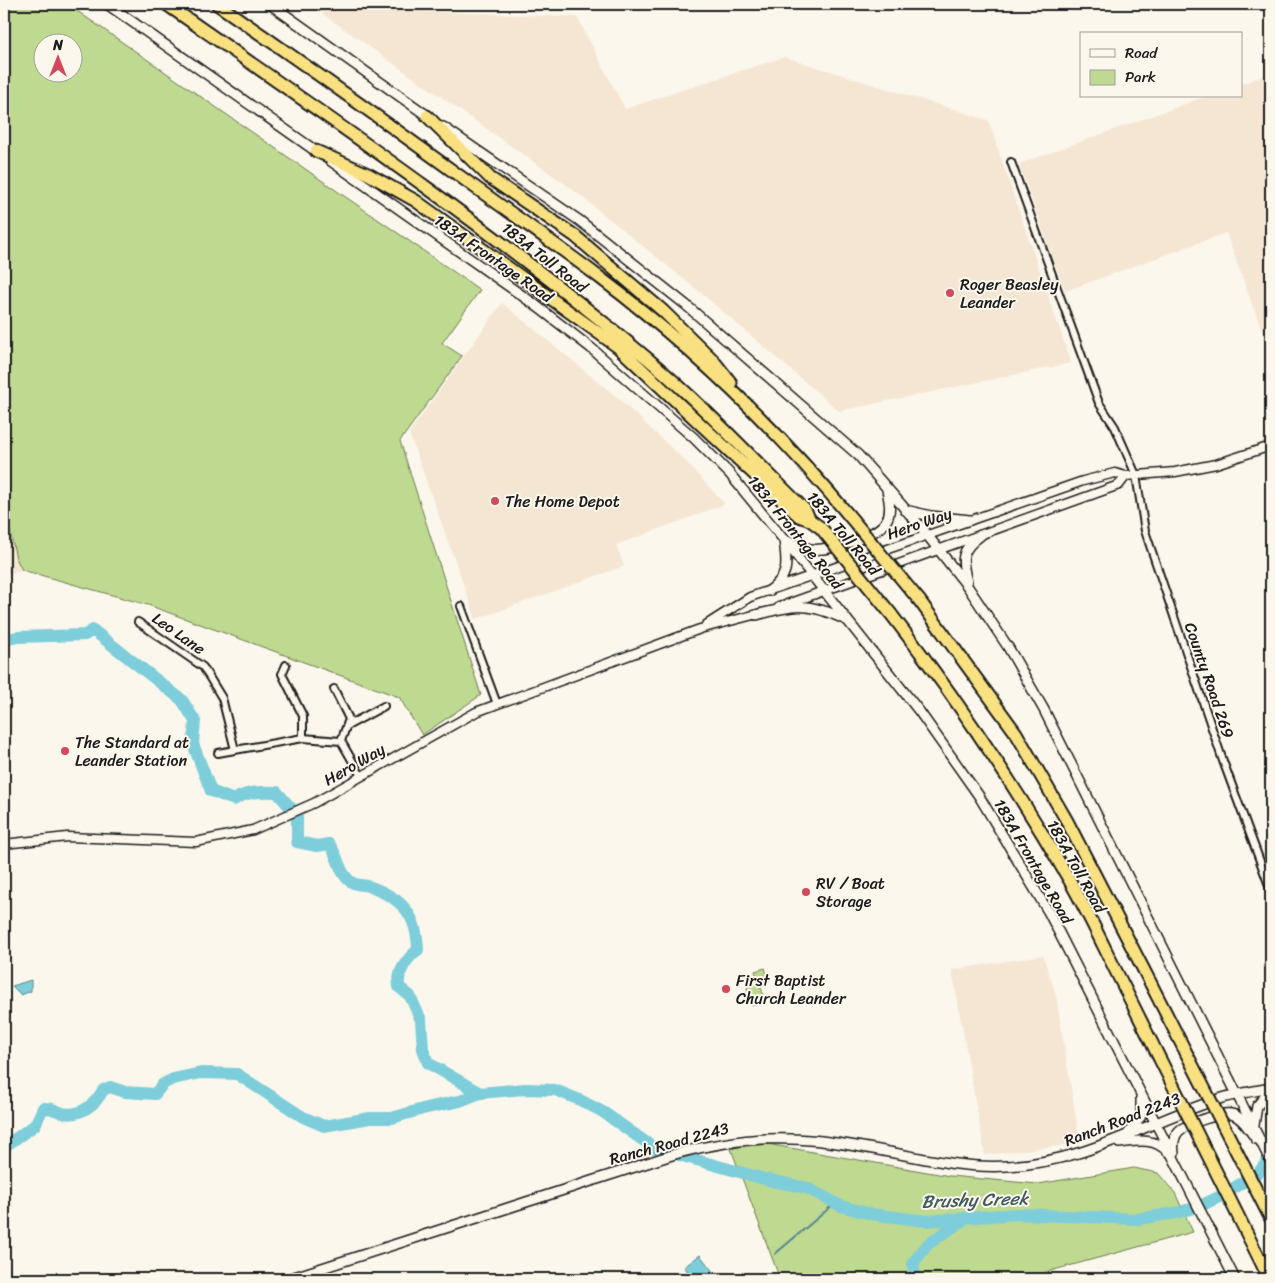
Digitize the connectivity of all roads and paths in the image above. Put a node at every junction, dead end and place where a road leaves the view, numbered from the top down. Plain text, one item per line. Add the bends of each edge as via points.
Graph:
1 (107, 4) edge
2 (166, 4) edge
3 (217, 4) edge
4 (270, 4) edge
5 (427, 116) junction
6 (316, 151) junction
7 (1011, 162) dead end
8 (751, 408) junction
9 (1271, 446) edge
10 (1136, 475) junction
11 (1126, 476) junction
12 (886, 488) junction
13 (905, 510) junction
14 (810, 520) junction
15 (970, 520) junction
16 (926, 535) junction
17 (981, 535) junction
18 (784, 540) junction
19 (938, 550) junction
20 (813, 575) junction
21 (968, 587) junction
22 (824, 590) junction
23 (768, 591) junction
24 (462, 606) dead end
25 (756, 615) junction
26 (849, 621) junction
27 (138, 622) dead end
28 (700, 629) junction
29 (286, 665) dead end
30 (334, 689) dead end
31 (497, 704) junction
32 (384, 706) dead end
33 (347, 726) junction
34 (303, 738) junction
35 (341, 742) junction
36 (236, 750) junction
37 (218, 753) dead end
38 (361, 776) junction
39 (4, 844) edge
40 (1271, 891) edge
41 (1138, 1085) junction
42 (1271, 1089) edge
43 (1239, 1094) junction
44 (1157, 1123) junction
45 (1253, 1128) junction
46 (1126, 1137) junction
47 (1108, 1144) junction
48 (1174, 1160) junction
49 (1271, 1162) edge
50 (1271, 1219) edge
51 (288, 1279) edge
52 (1235, 1279) edge
53 (1270, 1279) edge

1 - 6 main road, 183A Frontage Road
2 - 14 highway, 183A Toll Road via 427,186 607,326 691,399 806,510
3 - 8 highway, 183A Toll Road via 600,278 654,321
4 - 5 main road
5 - 8 highway via 490,178 575,236 663,311 712,360
5 - 12 main road via 580,220 686,305 858,455
6 - 14 highway via 368,174 416,201 554,299 618,347 799,516
6 - 18 main road, 183A Frontage Road via 534,304 591,348 722,466
7 - 10 street, County Road 269 via 1098,404 1116,427
8 - 50 highway, 183A Toll Road, bridge via 803,461 919,600 1016,733 1068,821
9 - 10 street, Hero Way via 1216,464
10 - 11 street, Hero Way
10 - 40 street, County Road 269 via 1148,540
11 - 15 street, Hero Way via 1115,473 1083,481
11 - 17 street, Hero Way via 1119,486
12 - 13 main road
12 - 18 main road via 889,513 878,530 821,550
13 - 15 main road
13 - 16 main road
14 - 53 highway, 183A Toll Road, bridge via 821,528 892,614 942,680 1004,773 1070,882
15 - 16 street, Hero Way
16 - 19 main road
16 - 20 street, Hero Way
17 - 19 street, Hero Way
17 - 21 main road via 968,544 963,554 962,565
18 - 20 main road, 183A Frontage Road
18 - 23 main road via 784,577
19 - 21 main road
19 - 22 street, Hero Way
20 - 22 main road, 183A Frontage Road
20 - 23 street, Hero Way
21 - 43 main road via 1044,710
22 - 25 street, Hero Way
22 - 26 main road, 183A Frontage Road
23 - 28 street, Hero Way via 750,597
24 - 31 street
25 - 26 main road via 792,606 808,606
25 - 28 street, Hero Way
26 - 41 main road, 183A Frontage Road via 979,796 1049,913
27 - 36 street, Leo Lane via 203,667 222,698
28 - 31 street, Hero Way
29 - 34 street via 282,674 303,716
30 - 33 street via 349,718
31 - 38 street, Hero Way via 443,729
32 - 33 street
33 - 35 street
34 - 35 street
34 - 36 street
35 - 38 street
36 - 37 street
38 - 39 street, Hero Way via 283,818 253,830 196,842 67,837
41 - 44 main road, 183A Frontage Road
41 - 46 main road via 1141,1116
42 - 43 main road, Ranch Road 2243
42 - 45 main road via 1257,1106
43 - 44 main road, Ranch Road 2243
43 - 45 main road
44 - 46 main road, Ranch Road 2243
44 - 48 main road, 183A Frontage Road
45 - 48 main road via 1231,1114 1204,1119 1180,1130 1173,1143
45 - 49 main road
46 - 47 main road, Ranch Road 2243
47 - 48 main road via 1150,1141 1162,1146
47 - 51 main road, Ranch Road 2243 via 1033,1164 984,1166 927,1160 861,1146 806,1139 757,1138 697,1148 657,1159
48 - 52 main road, 183A Frontage Road

